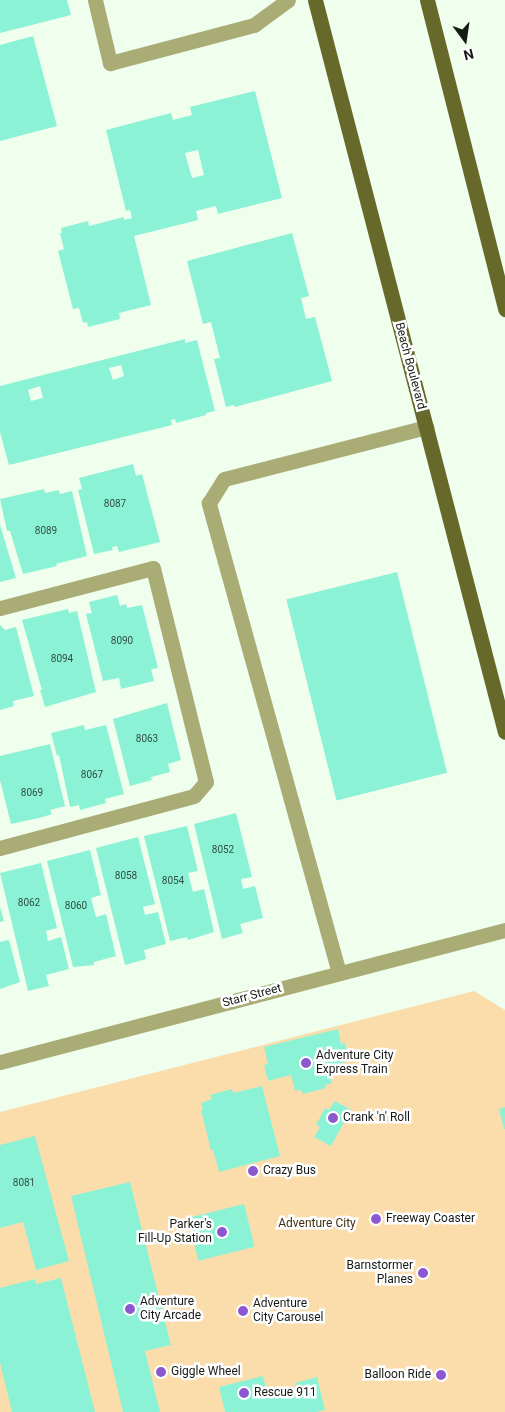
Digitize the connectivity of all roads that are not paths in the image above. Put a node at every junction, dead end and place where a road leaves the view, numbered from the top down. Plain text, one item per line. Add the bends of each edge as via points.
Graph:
1 (95, 0) edge
2 (288, 0) edge
3 (315, 0) edge
4 (426, 0) edge
5 (505, 309) edge
6 (426, 427) junction
7 (0, 608) edge
8 (505, 732) edge
9 (0, 848) edge
10 (505, 930) edge
11 (339, 974) junction
12 (0, 1062) edge

1 - 2 street via 110,63 254,25
3 - 6 main road, Beach Boulevard
4 - 5 main road
6 - 8 main road, Beach Boulevard
6 - 11 street via 224,479 209,503
7 - 9 street via 153,568 206,782 194,796
10 - 11 street, Starr Street
11 - 12 street, Starr Street

